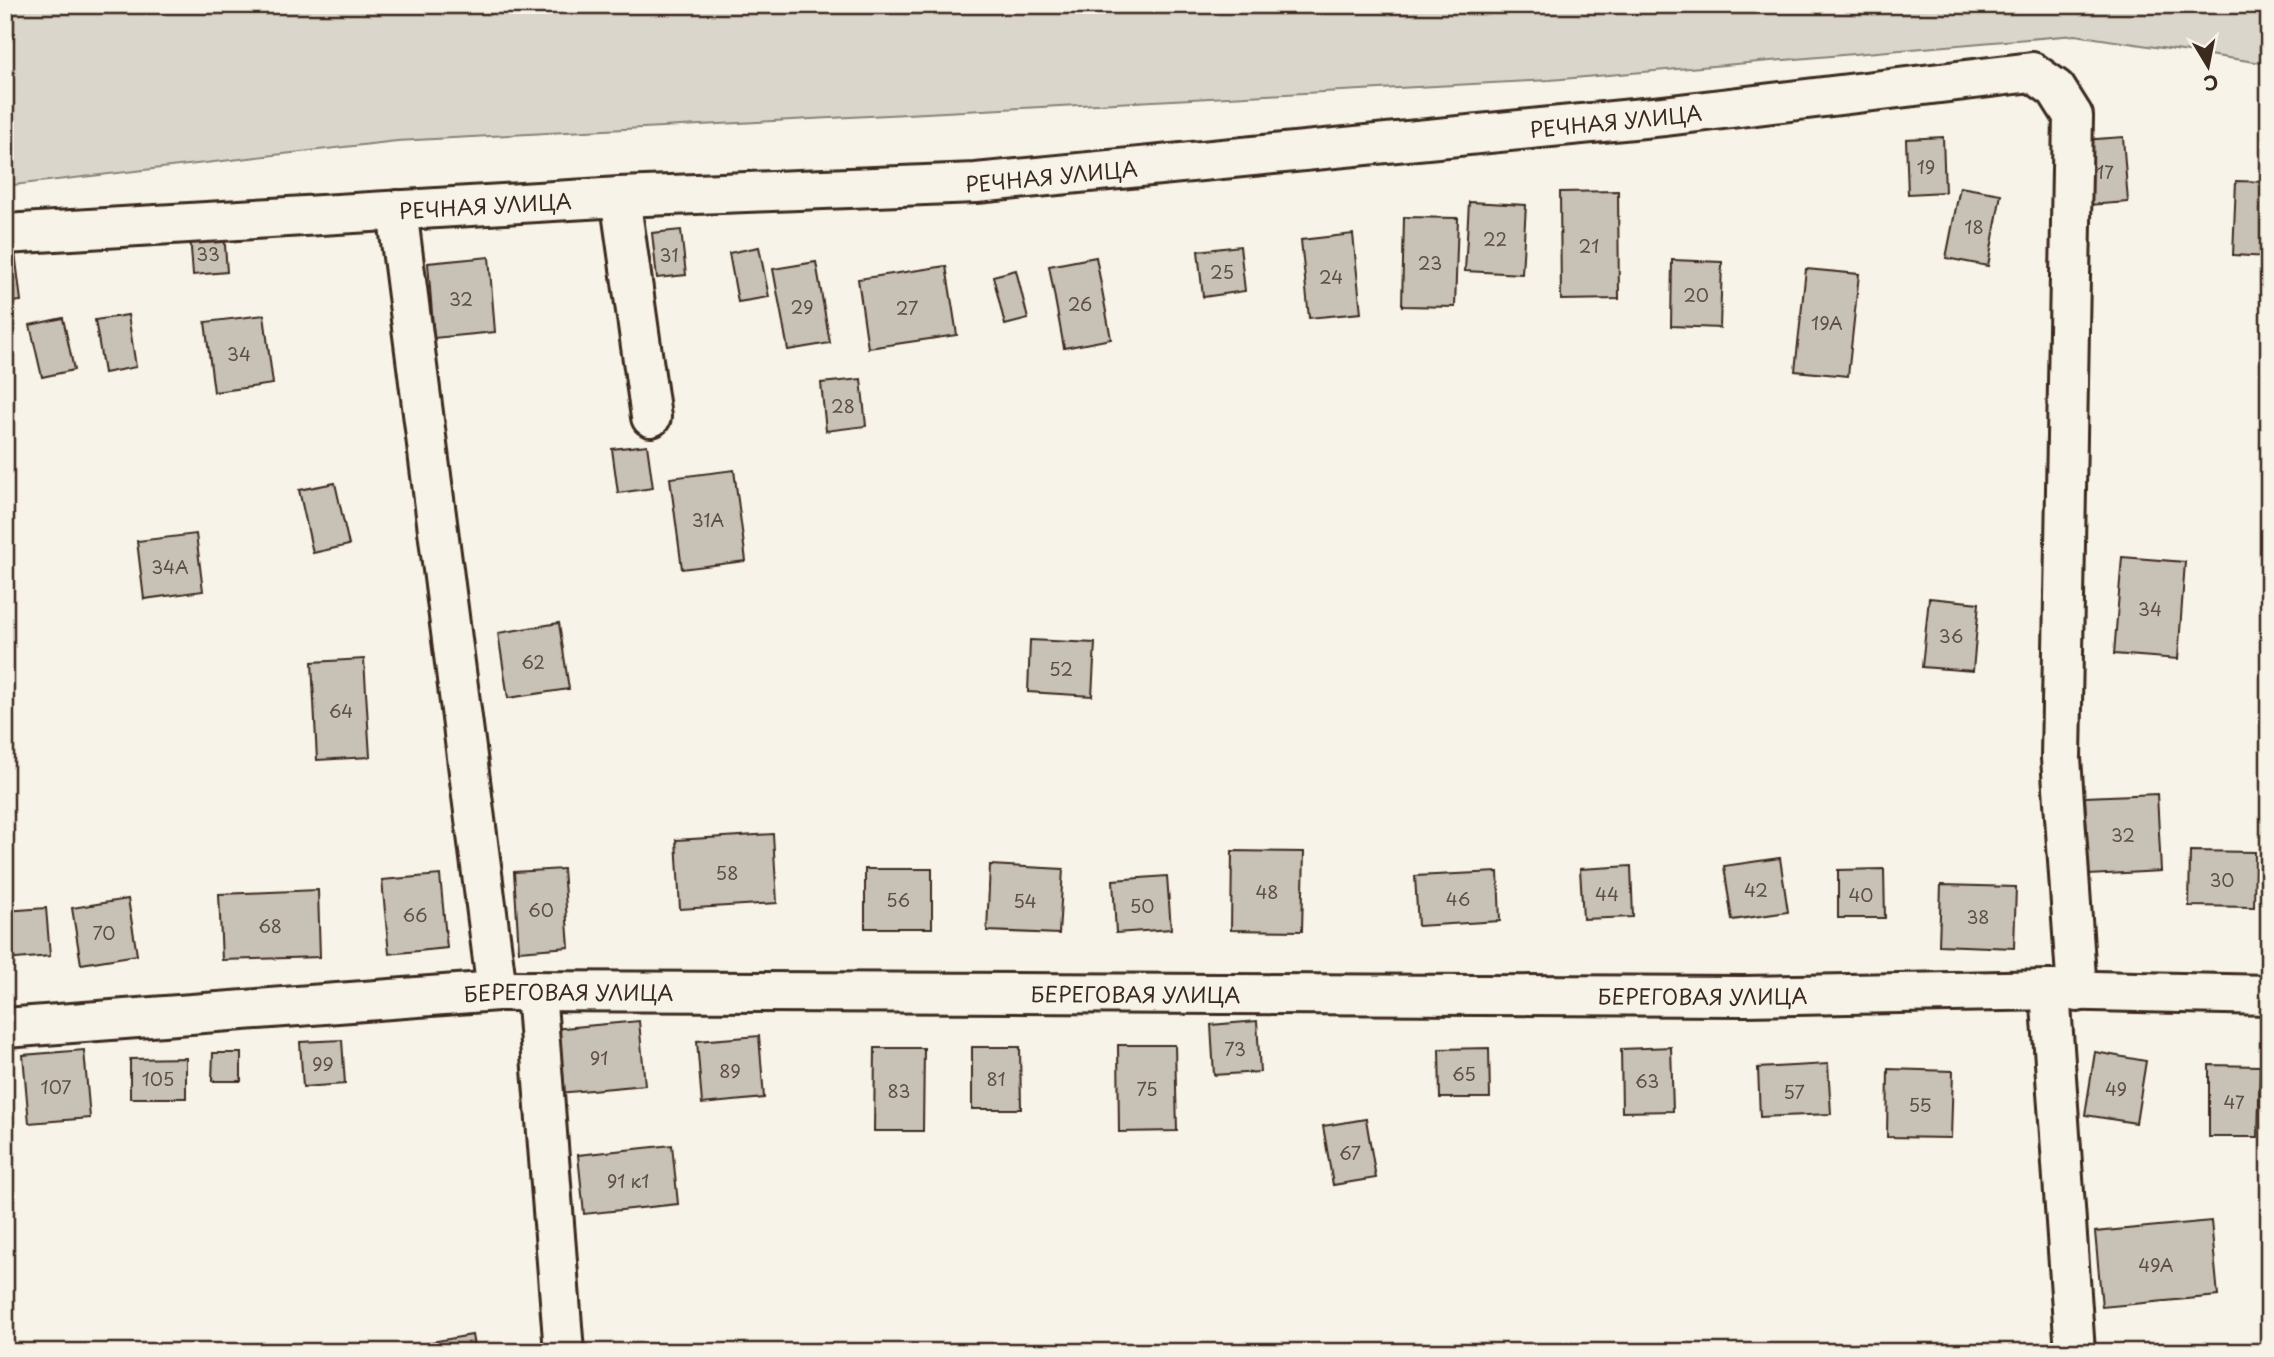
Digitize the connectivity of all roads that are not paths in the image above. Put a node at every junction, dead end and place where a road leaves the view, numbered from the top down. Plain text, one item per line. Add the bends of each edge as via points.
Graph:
1 (620, 197) junction
2 (397, 209) junction
3 (5, 234) edge
4 (651, 417) dead end
5 (497, 991) junction
6 (536, 991) junction
7 (2063, 991) junction
8 (2269, 995) edge
9 (5, 1028) edge
10 (564, 1352) edge
11 (2075, 1352) edge

1 - 2 street, РЕЧНАЯ УЛИЦА
1 - 4 street
1 - 7 street, РЕЧНАЯ УЛИЦА via 976,183 1664,116 2032,72 2056,89 2073,116 2061,758
2 - 3 street, РЕЧНАЯ УЛИЦА
2 - 5 street
5 - 6 street, БЕРЕГОВАЯ УЛИЦА
5 - 9 street, БЕРЕГОВАЯ УЛИЦА
6 - 7 street, БЕРЕГОВАЯ УЛИЦА via 1744,996
6 - 10 street
7 - 8 street, БЕРЕГОВАЯ УЛИЦА
7 - 11 street

